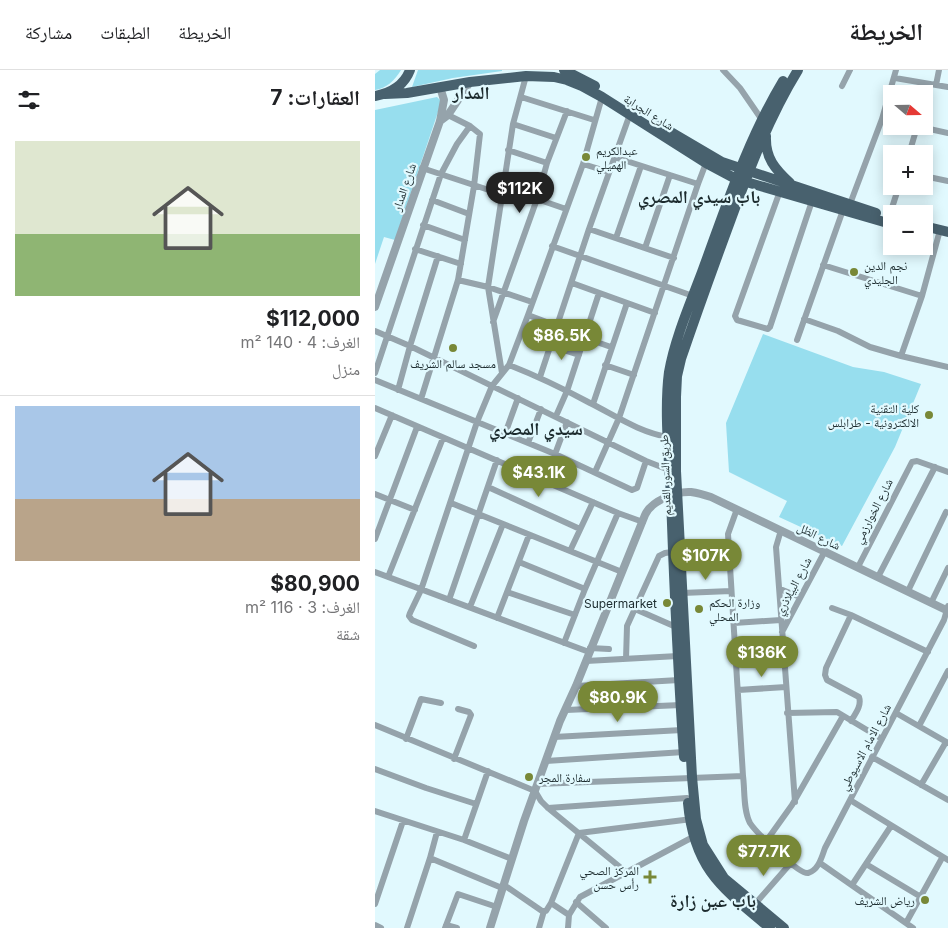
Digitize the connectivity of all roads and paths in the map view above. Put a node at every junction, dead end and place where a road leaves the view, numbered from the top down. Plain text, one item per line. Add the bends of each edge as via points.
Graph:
1 (410, 70) edge
2 (564, 70) edge
3 (723, 70) edge
4 (791, 70) edge
5 (798, 70) edge
6 (850, 70) edge
7 (896, 70) edge
8 (939, 70) edge
9 (503, 75) edge
10 (526, 76) junction
11 (895, 78) junction
12 (470, 82) junction
13 (936, 85) junction
14 (440, 86) junction
15 (842, 86) dead end
16 (948, 88) edge
17 (380, 95) edge
18 (521, 97) junction
19 (602, 97) junction
20 (567, 111) junction
21 (630, 114) junction
22 (448, 115) junction
23 (882, 119) joint
24 (594, 120) junction
25 (762, 120) junction
26 (440, 121) junction
27 (513, 124) junction
28 (470, 126) junction
29 (766, 130) junction
30 (933, 130) edge
31 (948, 133) edge
32 (556, 138) junction
33 (508, 150) junction
34 (615, 157) junction
35 (706, 162) junction
36 (547, 163) junction
37 (583, 164) junction
38 (641, 166) junction
39 (422, 168) junction
40 (609, 172) junction
41 (441, 174) junction
42 (670, 175) junction
43 (742, 175) junction
44 (504, 178) junction
45 (933, 178) edge
46 (948, 181) edge
47 (698, 184) junction
48 (473, 186) junction
49 (795, 186) junction
50 (539, 190) junction
51 (780, 191) junction
52 (501, 194) junction
53 (537, 199) junction
54 (432, 200) junction
55 (812, 201) junction
56 (847, 207) junction
57 (566, 209) junction
58 (469, 214) junction
59 (883, 217) edge
60 (423, 226) junction
61 (589, 229) junction
62 (944, 234) edge
63 (616, 238) junction
64 (465, 240) junction
65 (552, 246) junction
66 (645, 248) junction
67 (415, 249) junction
68 (438, 256) junction
69 (580, 256) junction
70 (674, 258) junction
71 (461, 264) junction
72 (823, 265) junction
73 (458, 280) junction
74 (571, 283) junction
75 (664, 285) junction
76 (488, 287) junction
77 (504, 292) junction
78 (599, 293) junction
79 (693, 296) junction
80 (922, 296) junction
81 (532, 302) junction
82 (627, 303) junction
83 (375, 307) edge
84 (655, 313) junction
85 (528, 316) junction
86 (804, 319) junction
87 (493, 324) junction
88 (557, 326) junction
89 (375, 331) edge
90 (386, 336) junction
91 (585, 338) junction
92 (797, 340) dead end
93 (410, 346) junction
94 (551, 346) junction
95 (611, 346) junction
96 (579, 355) junction
97 (901, 356) junction
98 (433, 358) junction
99 (509, 365) junction
100 (605, 365) junction
101 (948, 367) edge
102 (375, 373) edge
103 (502, 373) junction
104 (634, 375) junction
105 (540, 377) junction
106 (375, 380) edge
107 (492, 386) junction
108 (398, 390) junction
109 (567, 391) junction
110 (518, 398) junction
111 (421, 399) junction
112 (593, 404) junction
113 (375, 408) edge
114 (541, 409) junction
115 (391, 416) junction
116 (556, 416) junction
117 (619, 418) junction
118 (477, 422) junction
119 (567, 422) junction
120 (417, 427) junction
121 (505, 434) junction
122 (668, 437) junction
123 (443, 438) junction
124 (608, 442) junction
125 (528, 443) junction
126 (468, 448) junction
127 (555, 454) junction
128 (375, 456) edge
129 (497, 460) junction
130 (647, 461) junction
131 (935, 467) junction
132 (669, 470) junction
133 (595, 472) junction
134 (948, 472) edge
135 (545, 481) junction
136 (488, 487) junction
137 (375, 494) edge
138 (675, 495) junction
139 (389, 500) junction
140 (593, 502) junction
141 (451, 503) junction
142 (737, 509) junction
143 (415, 510) junction
144 (946, 512) dead end
145 (617, 513) junction
146 (479, 514) junction
147 (643, 522) junction
148 (503, 524) junction
149 (580, 529) junction
150 (781, 530) junction
151 (529, 535) junction
152 (375, 539) edge
153 (571, 551) junction
154 (825, 551) junction
155 (672, 552) junction
156 (519, 562) junction
157 (597, 562) junction
158 (858, 567) junction
159 (948, 568) edge
160 (375, 572) edge
161 (623, 572) junction
162 (388, 577) junction
163 (878, 577) junction
164 (585, 588) junction
165 (780, 589) junction
166 (421, 590) junction
167 (731, 591) junction
168 (908, 591) junction
169 (507, 592) junction
170 (682, 593) junction
171 (800, 597) junction
172 (449, 600) junction
173 (931, 603) junction
174 (470, 607) junction
175 (832, 608) dead end
176 (635, 609) junction
177 (947, 609) edge
178 (575, 615) junction
179 (851, 615) junction
180 (497, 618) junction
181 (781, 620) junction
182 (734, 623) junction
183 (676, 627) junction
184 (782, 632) junction
185 (564, 643) junction
186 (474, 646) dead end
187 (609, 649) dead end
188 (589, 650) junction
189 (927, 652) junction
190 (678, 656) junction
191 (626, 660) junction
192 (586, 661) junction
193 (948, 671) edge
194 (679, 680) junction
195 (576, 686) junction
196 (786, 687) junction
197 (738, 690) junction
198 (441, 702) dead end
199 (681, 705) junction
200 (458, 708) dead end
201 (565, 710) junction
202 (787, 713) junction
203 (896, 713) junction
204 (843, 716) junction
205 (851, 721) junction
206 (375, 725) edge
207 (919, 726) junction
208 (682, 730) junction
209 (554, 738) junction
210 (406, 739) junction
211 (882, 739) junction
212 (947, 742) edge
213 (684, 752) junction
214 (873, 757) junction
215 (454, 759) junction
216 (546, 761) junction
217 (375, 769) edge
218 (488, 771) junction
219 (743, 776) junction
220 (689, 777) junction
221 (921, 785) junction
222 (536, 788) junction
223 (687, 798) junction
224 (850, 800) junction
225 (948, 800) edge
226 (795, 802) junction
227 (477, 804) junction
228 (548, 808) junction
229 (375, 811) edge
230 (693, 819) junction
231 (403, 821) junction
232 (891, 826) junction
233 (437, 832) junction
234 (579, 834) junction
235 (693, 837) junction
236 (464, 840) junction
237 (767, 840) junction
238 (700, 846) junction
239 (430, 858) junction
240 (512, 859) junction
241 (945, 859) edge
242 (820, 863) junction
243 (790, 864) junction
244 (866, 864) junction
245 (626, 872) junction
246 (852, 885) junction
247 (503, 886) junction
248 (921, 897) junction
249 (576, 902) junction
250 (375, 904) edge
251 (551, 904) junction
252 (755, 904) junction
253 (497, 907) junction
254 (544, 911) junction
255 (569, 915) junction
256 (906, 923) junction
257 (375, 925) edge
258 (446, 926) edge
259 (381, 928) edge
260 (407, 928) edge
261 (457, 928) edge
262 (490, 928) edge
263 (539, 928) edge
264 (567, 928) edge
265 (605, 928) edge
266 (770, 928) edge
267 (784, 928) edge
268 (913, 928) edge

1 - 17 main road via 395,90
2 - 43 main road, شارع الجرابة
3 - 25 street
4 - 25 main road, طريق السور القديم
5 - 29 main road, طريق السور القديم
6 - 15 street
7 - 11 street
8 - 13 street
9 - 10 main road, شارع الجرابة
9 - 12 main road, شارع الجرابة
10 - 18 street
10 - 19 main road, شارع الجرابة via 567,80
11 - 13 street
11 - 23 street
12 - 14 main road, شارع الجرابة
12 - 22 street
13 - 16 street
14 - 17 main road, شارع الجرابة
14 - 26 street, شارع المدار via 444,100
18 - 20 street
18 - 27 street
19 - 21 main road, شارع الجرابة
19 - 24 street
20 - 24 street
20 - 32 street
21 - 34 street
21 - 35 main road, شارع الجرابة
22 - 26 street
22 - 28 street
23 - 56 street
24 - 37 street
25 - 43 main road, طريق السور القديم
26 - 39 street, شارع المدار
27 - 32 street
27 - 33 street
28 - 41 street
28 - 48 street via 480,134
29 - 43 main road, طريق السور القديم
29 - 49 main road via 769,160
30 - 31 street
32 - 36 street
33 - 36 street
33 - 44 street
34 - 38 street
34 - 40 street
35 - 43 main road, شارع الجرابة
35 - 47 street
36 - 50 street
37 - 40 street
37 - 57 street
38 - 42 street
38 - 63 street
39 - 41 street
39 - 83 street, شارع المدار
40 - 61 street
41 - 48 street
41 - 54 street
42 - 47 street
42 - 66 street
43 - 49 main road, شارع الجرابة
43 - 51 main road, شارع الجرابة
43 - 79 main road, طريق السور القديم
43 - 138 main road, طريق السور القديم via 677,376
44 - 50 street
44 - 52 street
45 - 46 street
47 - 70 street
48 - 52 street
48 - 58 street
49 - 56 main road, شارع الجرابة
50 - 53 street
51 - 55 main road, شارع الجرابة
51 - 55 street via 735,316 737,320 770,327
52 - 76 street
53 - 57 street
53 - 77 street
54 - 58 street
54 - 60 street
55 - 56 main road, شارع الجرابة
56 - 59 main road, شارع الجرابة
56 - 72 street
57 - 65 street
58 - 64 street
60 - 64 street
60 - 67 street
61 - 63 street
61 - 69 street
62 - 80 street
63 - 66 street
64 - 71 street
65 - 69 street
65 - 81 street
66 - 70 street
67 - 68 street
67 - 90 street
68 - 71 street
68 - 93 street
69 - 74 street
69 - 75 street
70 - 75 street
71 - 73 street
72 - 80 street
72 - 86 street
73 - 76 street
73 - 98 street
74 - 78 street
74 - 88 street
75 - 79 street
75 - 84 street
76 - 77 street
76 - 87 street
77 - 81 street
77 - 87 street
78 - 82 street
78 - 91 street
79 - 122 main road, طريق السور القديم via 669,371
80 - 97 street
81 - 85 street
82 - 84 street
82 - 95 street
84 - 104 street
85 - 88 street
85 - 99 street
86 - 92 street
86 - 97 street via 870,347
87 - 103 street
88 - 94 street
89 - 90 street
90 - 93 street
90 - 102 street
91 - 95 street
91 - 96 street
93 - 98 street
93 - 108 street
94 - 96 street
94 - 105 street
95 - 100 street
96 - 109 street
97 - 101 street
98 - 107 street
98 - 111 street
99 - 103 street
99 - 105 street
100 - 104 street
100 - 112 street
103 - 107 street
104 - 117 street
105 - 109 street
106 - 108 street
107 - 110 street
107 - 118 street
108 - 111 street
109 - 112 street
109 - 116 street
110 - 114 street
110 - 121 street
111 - 118 street
112 - 117 street
113 - 115 street
114 - 116 street
114 - 125 street
115 - 120 street
115 - 128 street
116 - 119 street
117 - 122 street via 646,432
117 - 124 street
118 - 121 street
118 - 126 street
119 - 124 street
119 - 127 street
120 - 123 street
120 - 139 street
121 - 125 street
122 - 132 main road, طريق السور القديم
123 - 126 street
123 - 143 street
124 - 130 street
124 - 133 street
125 - 127 street
126 - 129 street
126 - 141 street
127 - 133 street
127 - 135 street
129 - 135 street
129 - 136 street
130 - 132 street
130 - 133 street via 634,489
131 - 134 street
131 - 158 street, شارع الخوارزمي via 917,460 912,462
131 - 163 street
132 - 138 main road, طريق السور القديم
135 - 140 street
136 - 146 street
136 - 149 street
137 - 139 street
138 - 142 street, شارع الظل via 691,492
138 - 147 street via 650,507
138 - 155 main road, طريق السور القديم
138 - 170 main road, طريق السور القديم
139 - 143 street
139 - 152 street
140 - 145 street
140 - 149 street
141 - 146 street
141 - 166 street
142 - 150 street, شارع الظل
142 - 167 street via 728,534
143 - 162 street
144 - 168 street
145 - 147 street
145 - 157 street
146 - 148 street
146 - 172 street
147 - 161 street
148 - 151 street
148 - 174 street
149 - 153 street
150 - 154 street, شارع الظل
150 - 165 street via 777,547
151 - 153 street
151 - 156 street
153 - 157 street
154 - 158 street, شارع الظل
154 - 171 street, شارع البيلاذري
155 - 176 street via 659,556
155 - 183 main road, طريق السور القديم
156 - 164 street
156 - 169 street
157 - 161 street
157 - 164 street
158 - 163 street, شارع الظل
159 - 173 street
160 - 162 street
161 - 188 street
162 - 166 street
163 - 168 street, شارع الظل
164 - 178 street
165 - 171 street
165 - 181 street
166 - 172 street
166 - 186 street via 409,616 412,620
167 - 170 street
167 - 182 street
168 - 173 street, شارع الظل
169 - 178 street
169 - 180 street
170 - 220 main road, طريق السور القديم
171 - 184 street, شارع البيلاذري
172 - 174 street
173 - 177 street, شارع الظل
174 - 180 street
175 - 179 street
176 - 183 street
176 - 191 street via 627,626
177 - 189 street, شارع الامام الاسيوطي via 947,615
178 - 185 street
179 - 189 street
179 - 205 street via 825,675 827,680 859,697 859,706
180 - 185 street
181 - 182 street
181 - 184 street
182 - 197 street
183 - 190 main road, طريق السور القديم
184 - 196 street
185 - 188 street
187 - 188 street
188 - 192 street
189 - 203 street, شارع الامام الاسيوطي
190 - 191 street
190 - 194 main road, طريق السور القديم
191 - 192 street
192 - 195 street
193 - 207 street
194 - 195 street
194 - 199 main road, طريق السور القديم
195 - 201 street
196 - 197 street
196 - 202 street
197 - 219 street
198 - 210 street via 421,698
199 - 201 street
199 - 208 main road, طريق السور القديم
200 - 215 street via 471,715
201 - 209 street
202 - 204 street via 837,712
202 - 226 street
203 - 207 street
203 - 211 street, شارع الامام الاسيوطي
204 - 205 street
204 - 226 street
205 - 211 street
206 - 210 street
207 - 212 street
208 - 209 street
208 - 213 main road, طريق السور القديم
209 - 216 street
210 - 215 street
211 - 214 street, شارع الامام الاسيوطي
212 - 221 street
213 - 216 street
213 - 220 main road, طريق السور القديم
214 - 221 street
214 - 224 street, شارع الامام الاسيوطي
215 - 218 street
216 - 222 street
217 - 227 street
218 - 222 street
218 - 227 street
219 - 220 street
219 - 237 street via 747,815
220 - 222 street
220 - 223 main road, طريق السور القديم
220 - 230 main road, طريق السور القديم
221 - 225 street
222 - 228 street
222 - 240 street
223 - 228 street
223 - 230 main road, طريق السور القديم
224 - 232 street
224 - 242 street, شارع الامام الاسيوطي
226 - 237 street
227 - 236 street
228 - 234 street
229 - 231 street
230 - 234 street
230 - 235 main road, طريق السور القديم
230 - 238 main road, طريق السور القديم
231 - 233 street
231 - 250 street
232 - 241 street
232 - 244 street
233 - 236 street
233 - 239 street
234 - 245 street
234 - 251 street
235 - 238 main road, طريق السور القديم
235 - 245 street
236 - 240 street
237 - 243 street
238 - 252 main road, طريق السور القديم via 724,878
238 - 266 main road, طريق السور القديم via 706,866 718,882
239 - 247 street
239 - 260 street
240 - 247 street
241 - 248 street
242 - 243 street via 808,873
242 - 246 street
243 - 252 street
244 - 246 street
244 - 248 street
245 - 249 street
246 - 256 street
247 - 253 street
247 - 254 street
248 - 256 street
249 - 255 street
249 - 265 street
251 - 254 street
251 - 255 street
252 - 267 main road, طريق السور القديم
253 - 258 street via 458,894
253 - 262 street
254 - 263 street
255 - 264 street
256 - 268 street
257 - 259 street
258 - 261 street

